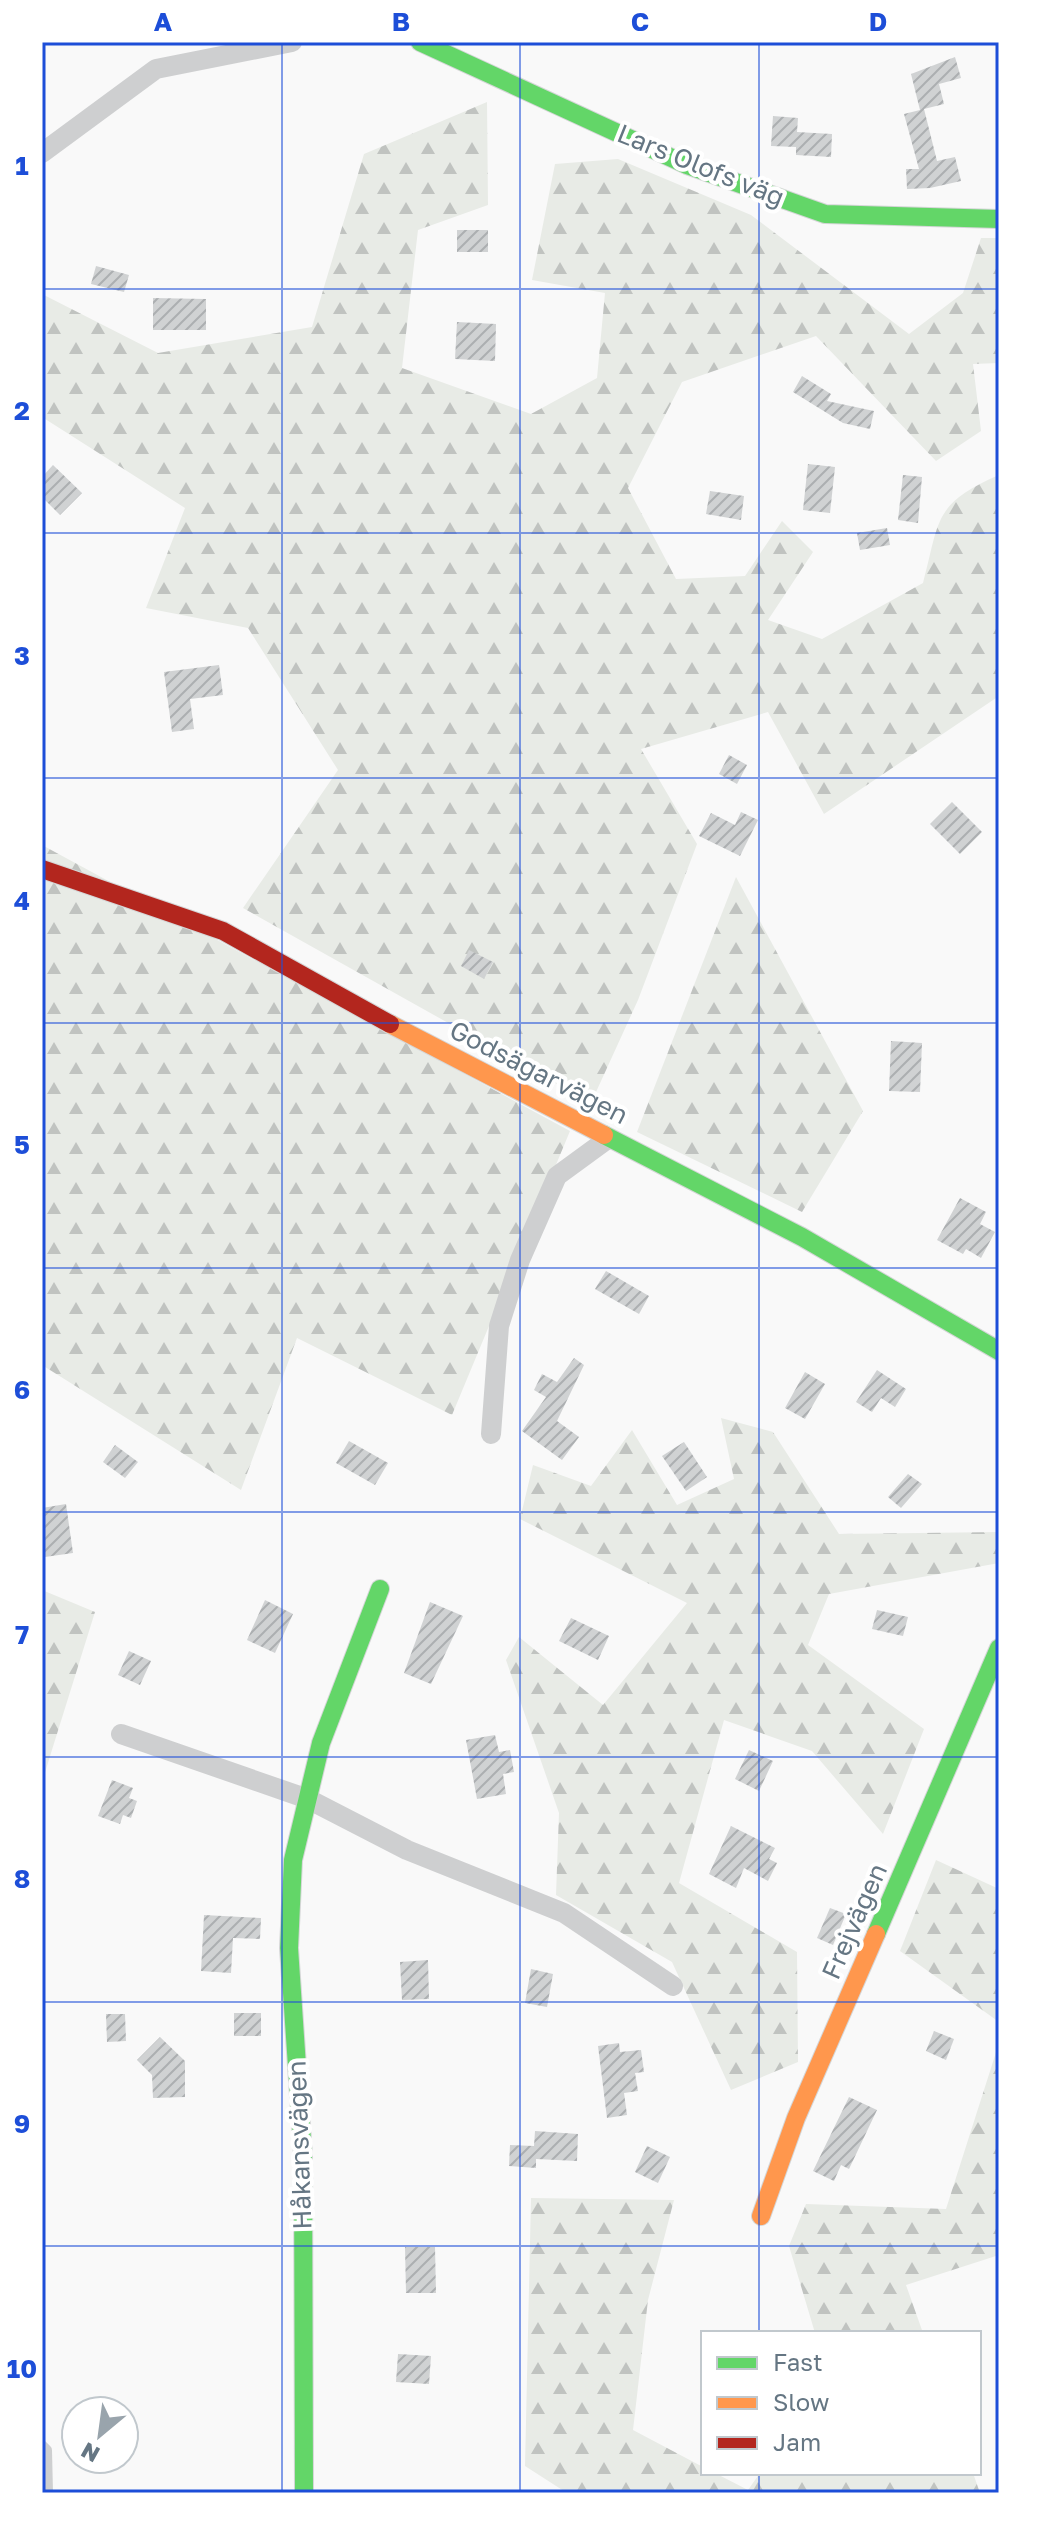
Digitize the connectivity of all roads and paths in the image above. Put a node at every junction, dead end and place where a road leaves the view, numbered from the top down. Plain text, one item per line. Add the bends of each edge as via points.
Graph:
1 (292, 42) edge
2 (420, 42) edge
3 (42, 153) edge
4 (999, 219) edge
5 (42, 869) edge
6 (609, 1138) junction
7 (999, 1351) edge
8 (491, 1434) dead end
9 (380, 1589) dead end
10 (999, 1648) edge
11 (121, 1734) dead end
12 (308, 1799) junction
13 (673, 1986) dead end
14 (761, 2216) dead end
15 (42, 2445) edge
16 (48, 2493) edge
17 (304, 2493) edge

1 - 3 street via 156,69
2 - 4 street, Lars Olofs väg via 687,165 825,214
5 - 6 street, Godsägarvägen via 223,931
6 - 7 street, Godsägarvägen via 810,1241
6 - 8 street via 557,1176 520,1260 499,1326
9 - 12 street, Håkansvägen via 321,1743
10 - 14 street, Frejvägen via 796,2118
11 - 12 street
12 - 13 street via 407,1850 564,1913
12 - 17 street, Håkansvägen via 293,1860 289,1948 303,2155
15 - 16 lane via 47,2450

